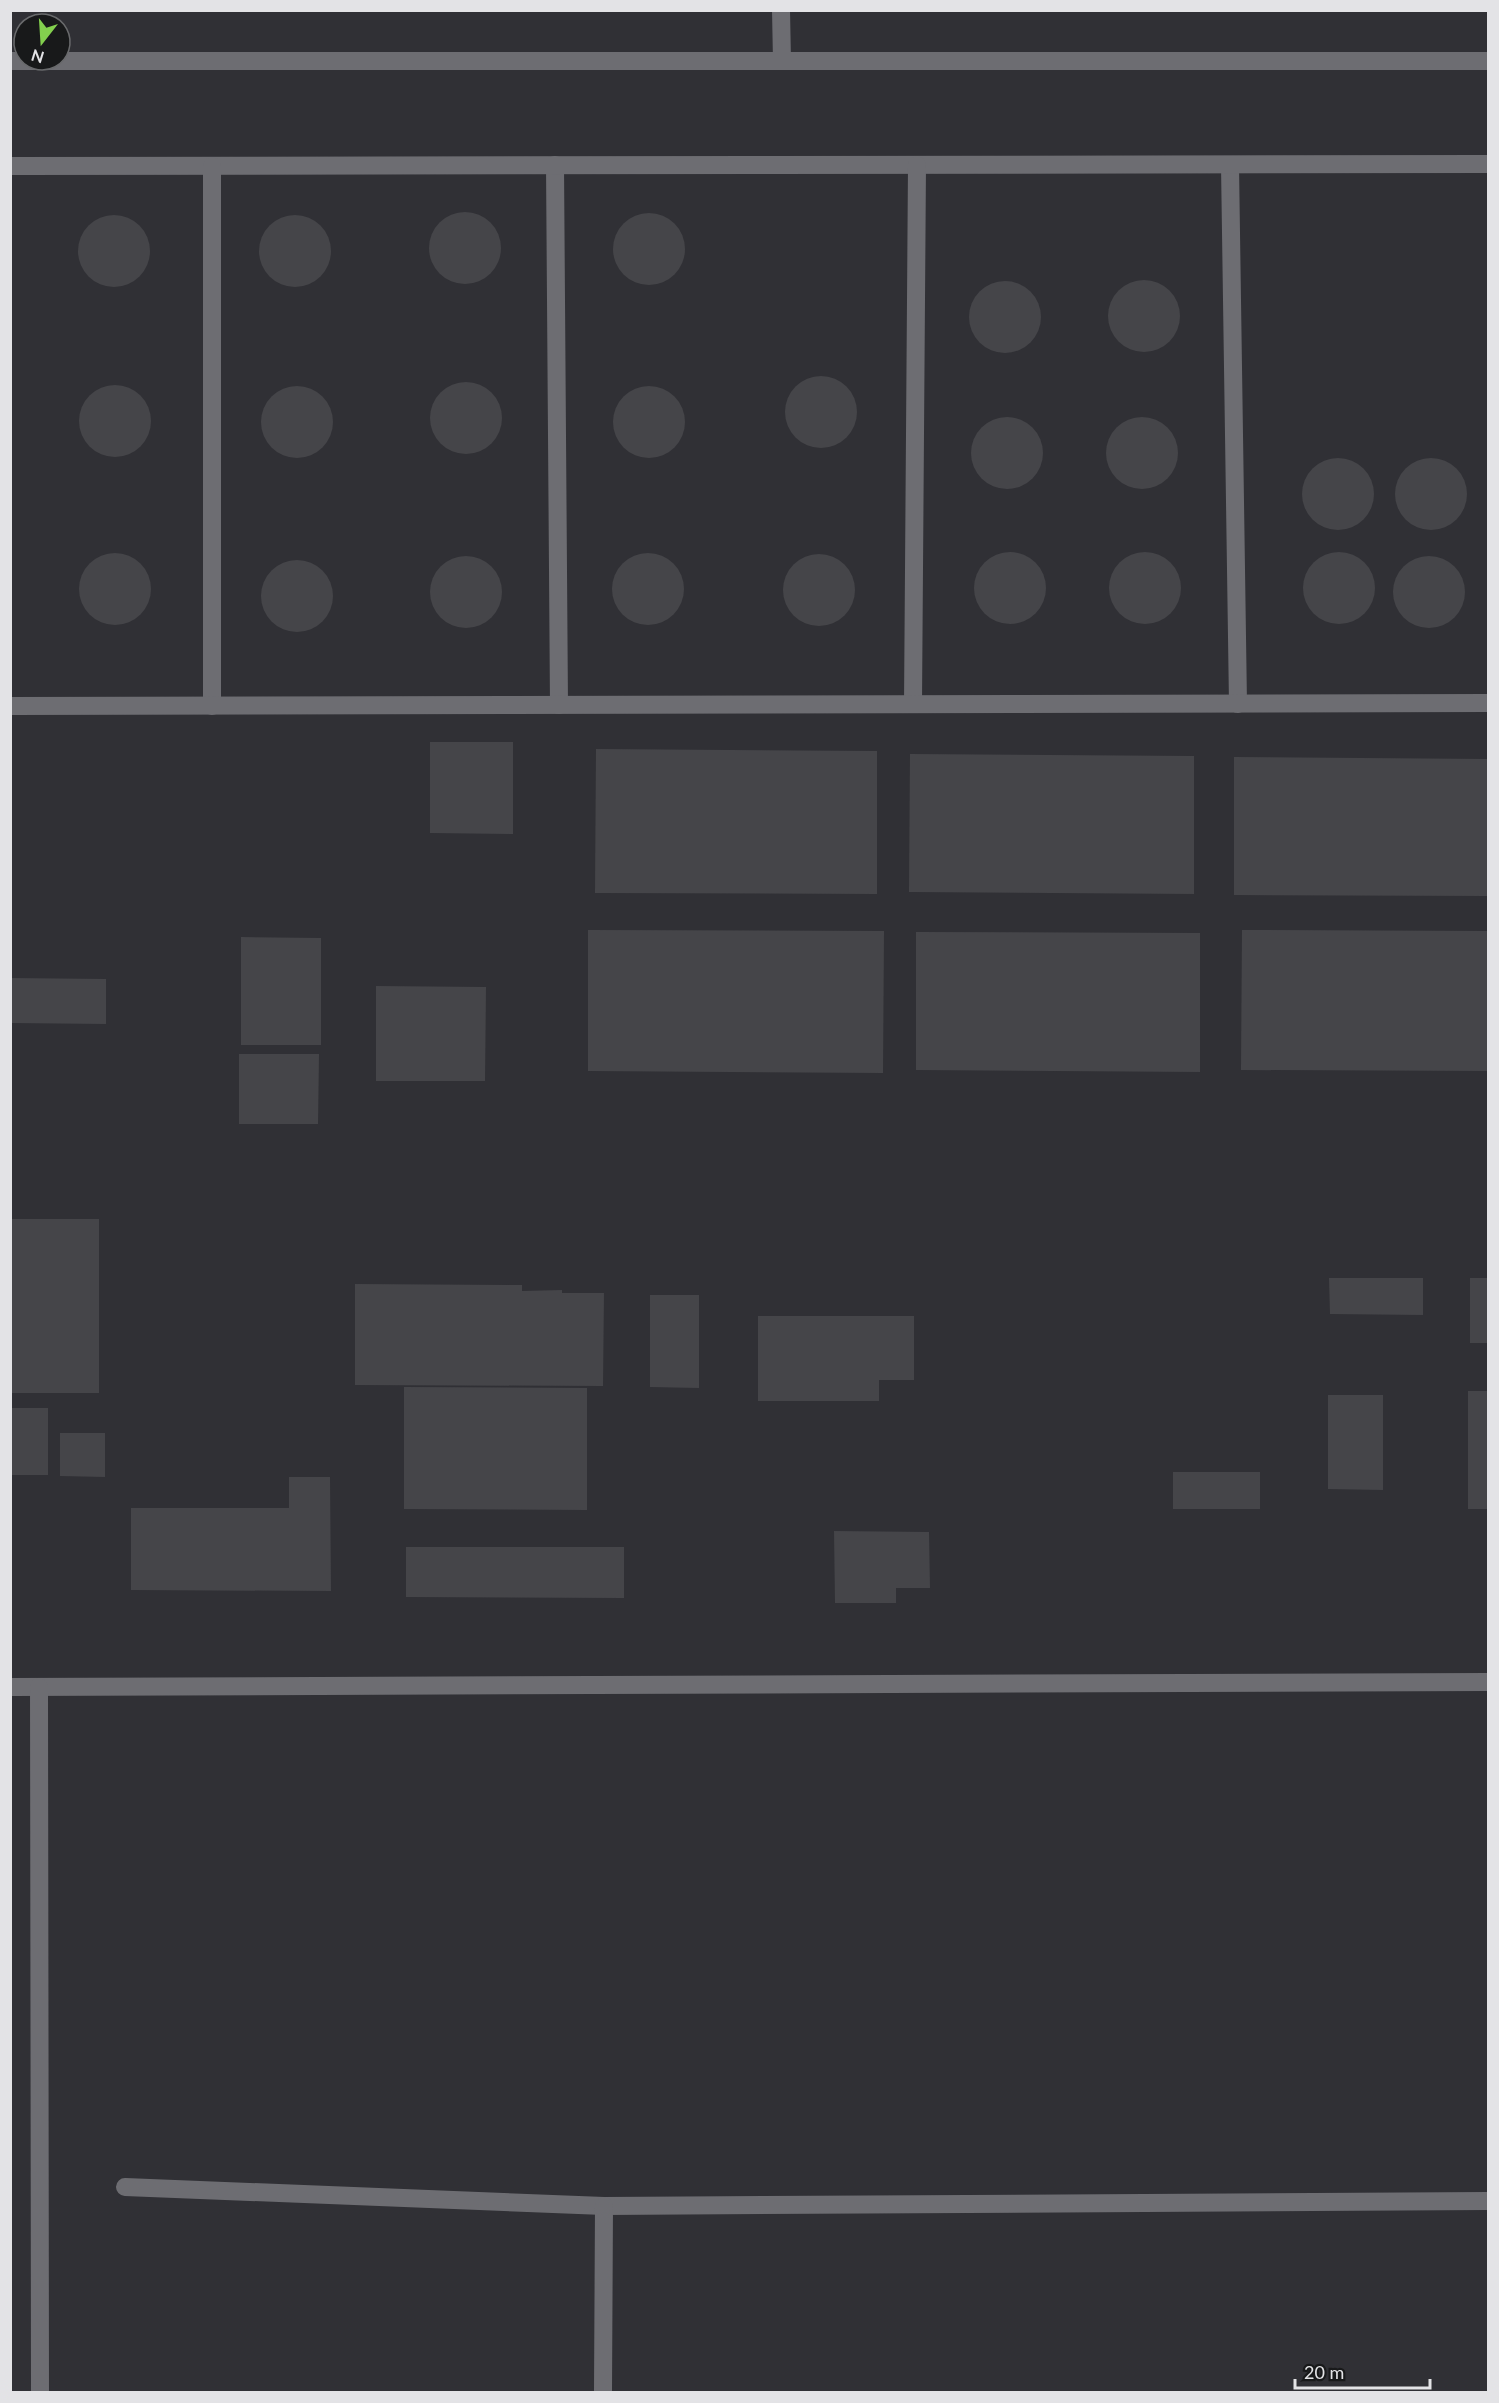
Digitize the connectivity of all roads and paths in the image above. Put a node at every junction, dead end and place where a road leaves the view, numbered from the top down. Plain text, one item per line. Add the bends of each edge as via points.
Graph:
1 (781, 10) edge
2 (10, 61) edge
3 (782, 61) junction
4 (1488, 61) edge
5 (1488, 164) edge
6 (555, 165) junction
7 (917, 165) junction
8 (1230, 165) junction
9 (10, 166) edge
10 (212, 166) junction
11 (1488, 703) edge
12 (1238, 704) junction
13 (559, 705) junction
14 (913, 705) junction
15 (10, 706) edge
16 (213, 706) junction
17 (1488, 1682) edge
18 (10, 1687) edge
19 (39, 1687) junction
20 (125, 2187) dead end
21 (1488, 2201) edge
22 (604, 2206) junction
23 (40, 2392) edge
24 (603, 2392) edge

1 - 3 lane
2 - 3 lane
3 - 4 lane
5 - 8 lane
6 - 7 lane
6 - 10 lane
6 - 13 lane
7 - 8 lane
7 - 14 lane
8 - 12 lane
9 - 10 lane
10 - 16 lane
11 - 12 lane
12 - 14 lane
13 - 14 lane
13 - 16 lane
15 - 16 lane
17 - 19 lane
18 - 19 lane
19 - 23 lane
20 - 22 lane
21 - 22 lane
22 - 24 lane

